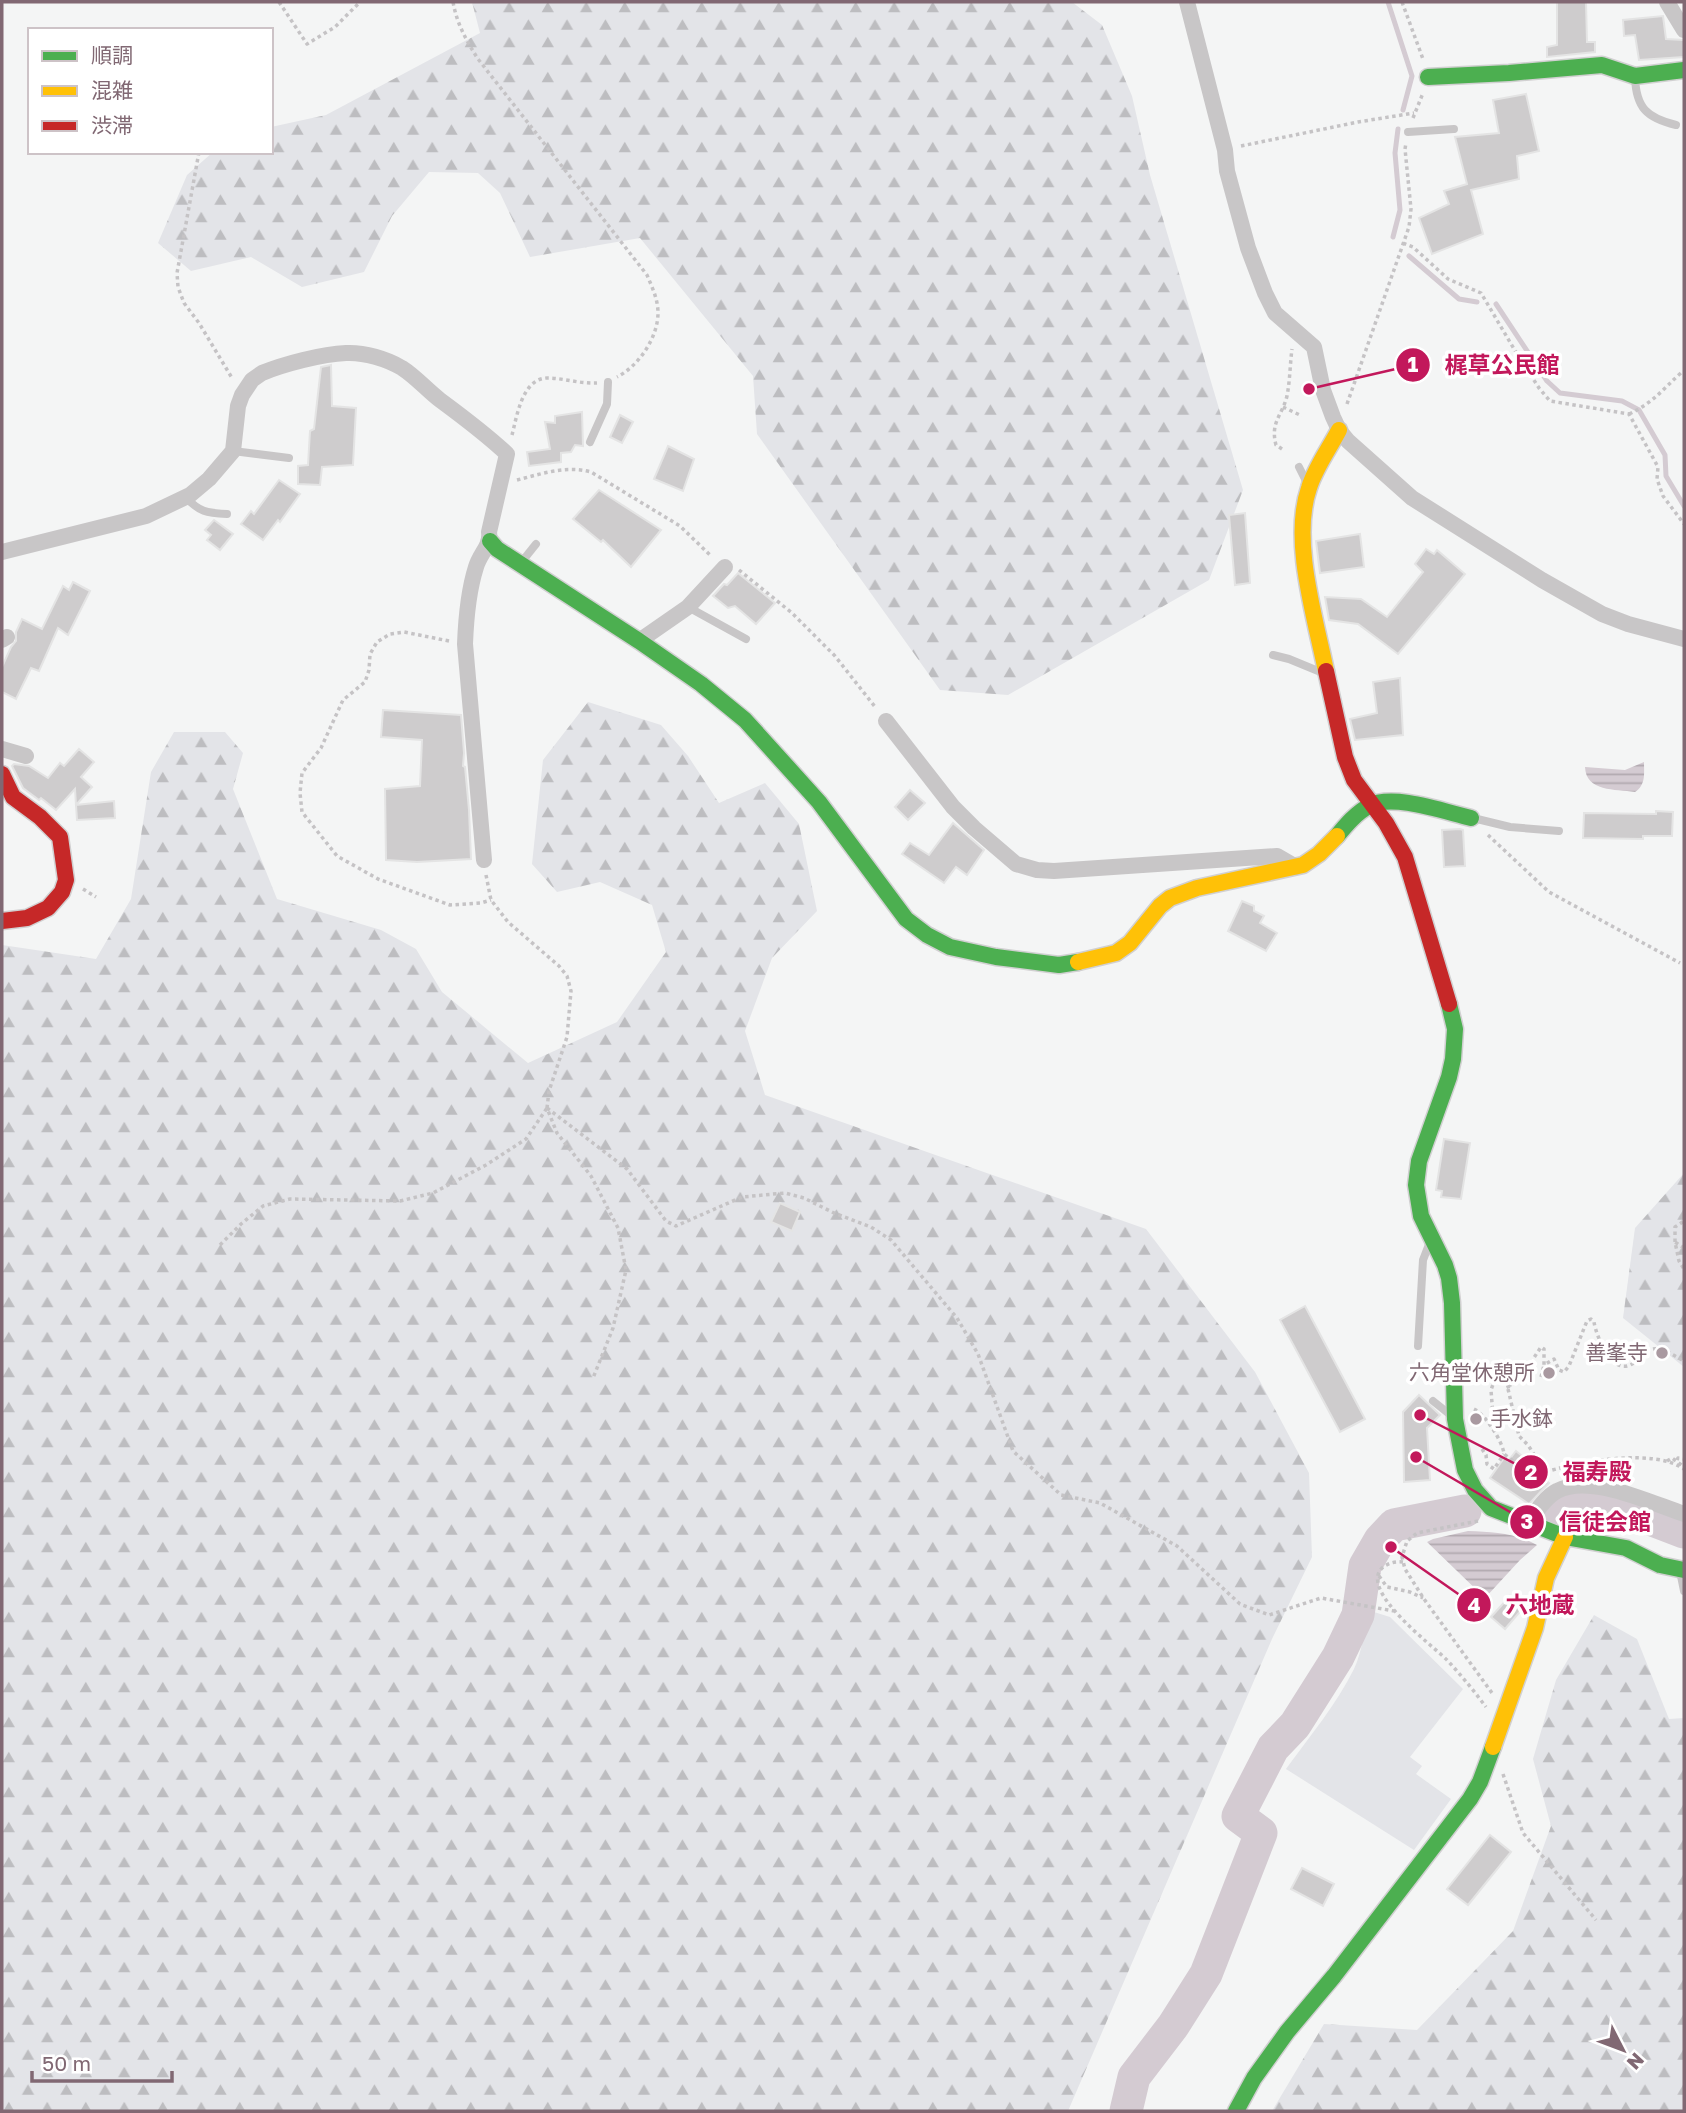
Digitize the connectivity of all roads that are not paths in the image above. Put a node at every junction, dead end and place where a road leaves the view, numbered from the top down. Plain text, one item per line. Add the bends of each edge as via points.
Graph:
1 (1187, 2) edge
2 (1667, 2) edge
3 (1684, 30) edge
4 (1684, 71) edge
5 (1635, 76) junction
6 (1428, 77) road end
7 (1676, 125) dead end
8 (1454, 129) dead end
9 (1408, 132) road end
10 (608, 382) road end
11 (1339, 430) junction
12 (590, 442) dead end
13 (233, 451) junction
14 (289, 458) dead end
15 (1299, 467) dead end
16 (1309, 486) junction
17 (185, 498) junction
18 (227, 514) dead end
19 (490, 541) junction
20 (536, 544) dead end
21 (2, 552) edge
22 (520, 564) junction
23 (725, 567) dead end
24 (688, 607) junction
25 (746, 639) dead end
26 (1684, 639) edge
27 (639, 641) junction
28 (1273, 655) dead end
29 (1326, 673) junction
30 (886, 721) dead end
31 (2, 749) edge
32 (26, 756) dead end
33 (2, 774) edge
34 (1373, 804) junction
35 (1471, 818) joint
36 (1559, 831) dead end
37 (484, 860) road end
38 (1296, 867) junction
39 (2, 920) edge
40 (1431, 1239) junction
41 (1418, 1346) dead end
42 (1433, 1401) dead end
43 (1455, 1419) junction
44 (1684, 1514) edge
45 (1527, 1524) junction
46 (1565, 1537) junction
47 (1682, 1571) edge
48 (1684, 1591) edge
49 (1236, 2111) edge

1 - 11 street via 1244,235 1275,313 1314,348 1323,390
2 - 3 street
4 - 5 street
5 - 6 street via 1602,65
5 - 7 lane via 1640,104 1657,120
8 - 9 lane
10 - 12 lane via 607,404
11 - 16 street
11 - 26 street via 1412,498 1542,580 1602,614
13 - 14 lane
13 - 17 street
13 - 19 street via 242,395 262,373 348,353 392,362 507,454
15 - 16 lane
16 - 29 street via 1301,531
17 - 18 lane via 207,513
17 - 21 street via 146,516
19 - 22 street
19 - 37 street via 476,565 465,644
20 - 22 lane
22 - 27 street
23 - 24 street
24 - 25 lane
24 - 27 street
27 - 38 street via 745,720 819,802 906,919 950,947 1059,965 1092,960 1130,943 1170,898
28 - 29 lane
29 - 34 street via 1345,757 1354,780
30 - 38 street via 953,807 1016,864 1054,872 1277,856
31 - 32 street
33 - 39 street via 13,797 60,837 66,880 48,908 27,918
34 - 35 street via 1405,804
34 - 38 street via 1314,859
34 - 40 street via 1405,857 1455,1029 1449,1077 1419,1161 1416,1185
35 - 36 lane
40 - 41 lane via 1423,1260
40 - 43 street via 1445,1265 1451,1291
42 - 43 lane
43 - 45 street via 1465,1470 1475,1490 1491,1508
44 - 45 street via 1596,1485 1571,1485 1554,1492
45 - 46 street
46 - 47 street via 1626,1548
46 - 49 street via 1546,1578 1531,1639 1480,1782 1287,2032
47 - 48 lane

